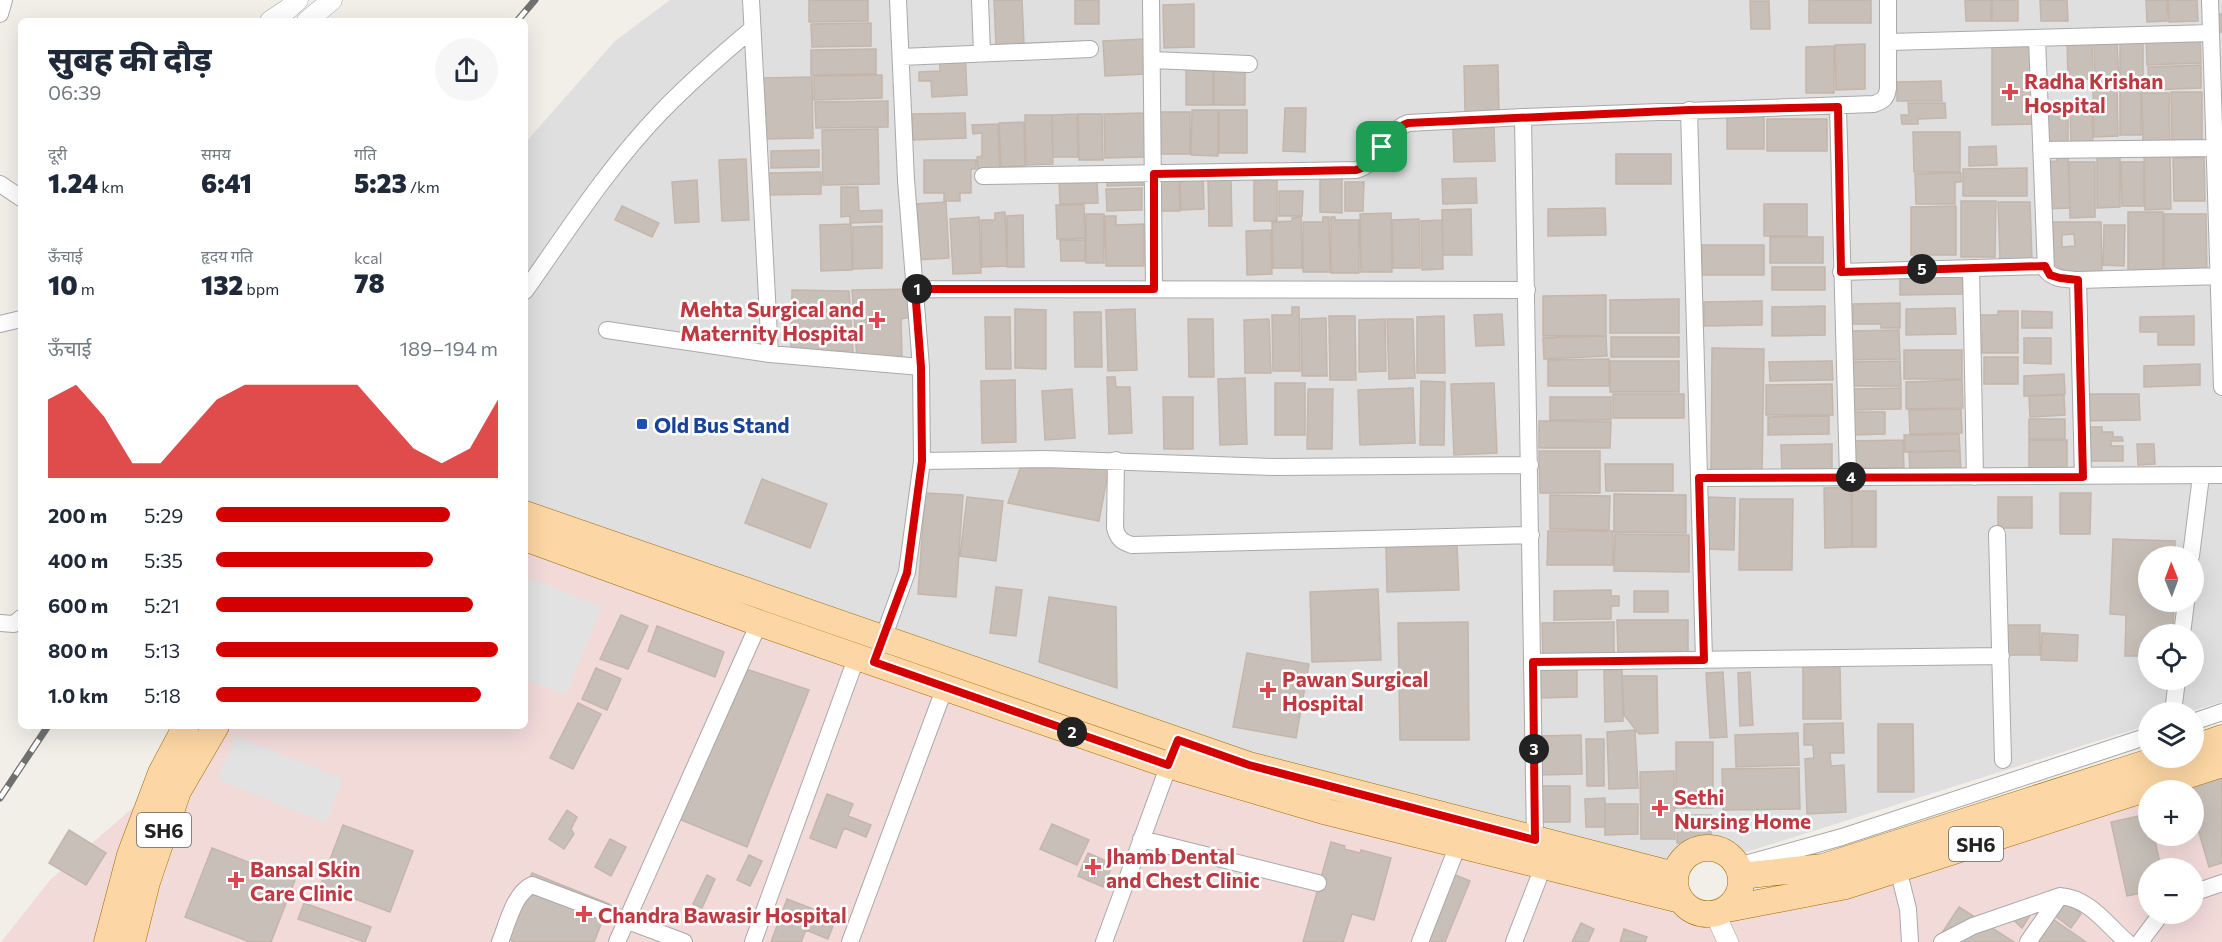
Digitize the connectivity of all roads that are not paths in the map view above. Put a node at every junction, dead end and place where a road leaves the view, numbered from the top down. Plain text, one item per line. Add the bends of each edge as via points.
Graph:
1 (4, 0) edge
2 (298, 0) edge
3 (332, 0) edge
4 (751, 0) edge
5 (898, 0) edge
6 (980, 0) edge
7 (1151, 0) edge
8 (1888, 0) edge
9 (2210, 0) edge
10 (0, 14) edge
11 (274, 18) edge
12 (311, 18) edge
13 (752, 28) junction
14 (2211, 33) junction
15 (2037, 38) junction
16 (1889, 42) junction
17 (1090, 49) dead end
18 (982, 53) junction
19 (901, 57) junction
20 (1152, 60) junction
21 (1249, 64) dead end
22 (2217, 77) edge
23 (1838, 107) junction
24 (1689, 110) junction
25 (1523, 117) junction
26 (2215, 148) junction
27 (2041, 150) junction
28 (1154, 174) junction
29 (983, 176) dead end
30 (0, 184) edge
31 (18, 196) edge
32 (2045, 266) junction
33 (1971, 268) junction
34 (1841, 272) junction
35 (2220, 277) edge
36 (2078, 280) junction
37 (528, 287) edge
38 (915, 289) junction
39 (1154, 289) junction
40 (1527, 290) junction
41 (18, 320) edge
42 (0, 324) edge
43 (607, 330) dead end
44 (770, 354) junction
45 (921, 367) junction
46 (2222, 387) edge
47 (1116, 460) junction
48 (922, 461) junction
49 (1530, 465) junction
50 (2222, 475) edge
51 (2201, 476) junction
52 (1848, 477) junction
53 (1976, 477) junction
54 (2083, 477) junction
55 (1699, 478) junction
56 (528, 515) edge
57 (1997, 534) dead end
58 (1531, 535) junction
59 (528, 539) edge
60 (2192, 546) edge
61 (18, 621) edge
62 (0, 623) edge
63 (759, 623) junction
64 (884, 639) junction
65 (2001, 656) junction
66 (866, 659) junction
67 (1704, 660) junction
68 (1533, 662) junction
69 (945, 687) junction
70 (2222, 712) edge
71 (2204, 718) edge
72 (184, 729) edge
73 (214, 729) edge
74 (2222, 738) edge
75 (2138, 739) edge
76 (1178, 740) junction
77 (2204, 744) edge
78 (2003, 760) dead end
79 (2222, 764) edge
80 (1168, 765) junction
81 (2138, 766) edge
82 (1141, 839) junction
83 (1535, 840) junction
84 (1458, 845) junction
85 (1544, 867) junction
86 (1898, 869) junction
87 (1739, 871) junction
88 (1675, 875) junction
89 (1318, 883) dead end
90 (2222, 883) edge
91 (2204, 889) edge
92 (2060, 896) junction
93 (1680, 900) junction
94 (1721, 912) junction
95 (627, 921) junction
96 (2154, 924) edge
97 (2119, 939) edge
98 (1726, 941) edge
99 (107, 942) edge
100 (132, 942) edge
101 (500, 942) edge
102 (617, 942) edge
103 (684, 942) edge
104 (753, 942) edge
105 (850, 942) edge
106 (1104, 942) edge
107 (1420, 942) edge
108 (1514, 942) edge
109 (1910, 942) edge
110 (1942, 942) edge
111 (2028, 942) edge
112 (2140, 942) edge

1 - 10 street
2 - 11 street
3 - 12 street
4 - 13 street
5 - 19 street
6 - 18 street
7 - 20 street
8 - 16 street
9 - 14 street
13 - 37 street via 660,114 604,179
13 - 44 street
14 - 15 street
14 - 22 street
15 - 16 street
15 - 27 street
16 - 23 street via 1888,88 1883,101
17 - 18 street
18 - 19 street
19 - 38 street
20 - 21 street
20 - 28 street
22 - 26 street
23 - 24 street
23 - 34 street
24 - 25 street
24 - 55 street
25 - 28 street via 1408,123 1390,135 1371,162 1356,170
25 - 40 street
26 - 27 street
26 - 35 street
27 - 32 street
28 - 29 street
28 - 39 street
30 - 31 street
32 - 33 street
32 - 36 street via 2050,275
33 - 34 street
33 - 53 street
34 - 52 street
35 - 36 street
35 - 46 street
36 - 54 street
38 - 39 street
38 - 45 street
39 - 40 street
40 - 49 street
41 - 42 street
43 - 44 street
44 - 45 street
45 - 48 street
47 - 48 street
47 - 49 street via 1275,467
47 - 58 street via 1115,528 1117,536 1132,545
48 - 64 street via 907,573
49 - 58 street
50 - 51 street
51 - 54 street
51 - 60 street
52 - 53 street
52 - 55 street
53 - 54 street
55 - 67 street
56 - 64 main road
57 - 65 street
58 - 68 street
59 - 63 main road, SH6
61 - 62 street
63 - 66 main road, SH6
63 - 95 street
64 - 66 street
64 - 76 main road
65 - 67 street
65 - 78 street
66 - 69 main road, SH6
66 - 104 street
67 - 68 street
68 - 83 street
69 - 80 main road, SH6
69 - 105 street
70 - 71 street
72 - 99 main road, SH6 via 161,773 130,855
73 - 100 main road, SH6 via 178,791 147,882
74 - 77 main road
75 - 87 street
76 - 80 street
76 - 83 main road via 1249,765
79 - 86 main road, SH6
80 - 82 street
80 - 84 main road, SH6 via 1327,812
81 - 87 main road, SH6 via 1823,867
82 - 89 street
82 - 106 street
83 - 88 main road
84 - 85 main road, SH6
84 - 107 street
85 - 93 main road, SH6
85 - 108 street
86 - 94 main road, SH6 via 1845,886
86 - 109 street via 1908,909
87 - 88 main road via 1726,853 1701,849 1679,864
87 - 94 main road via 1741,888 1736,900
88 - 93 main road
90 - 91 street
92 - 97 street via 2083,901
92 - 110 street via 1973,926
92 - 111 street
93 - 94 main road, SH6 via 1701,914
94 - 98 street
95 - 101 street via 532,885 518,898
95 - 102 street
95 - 103 street
96 - 112 street

